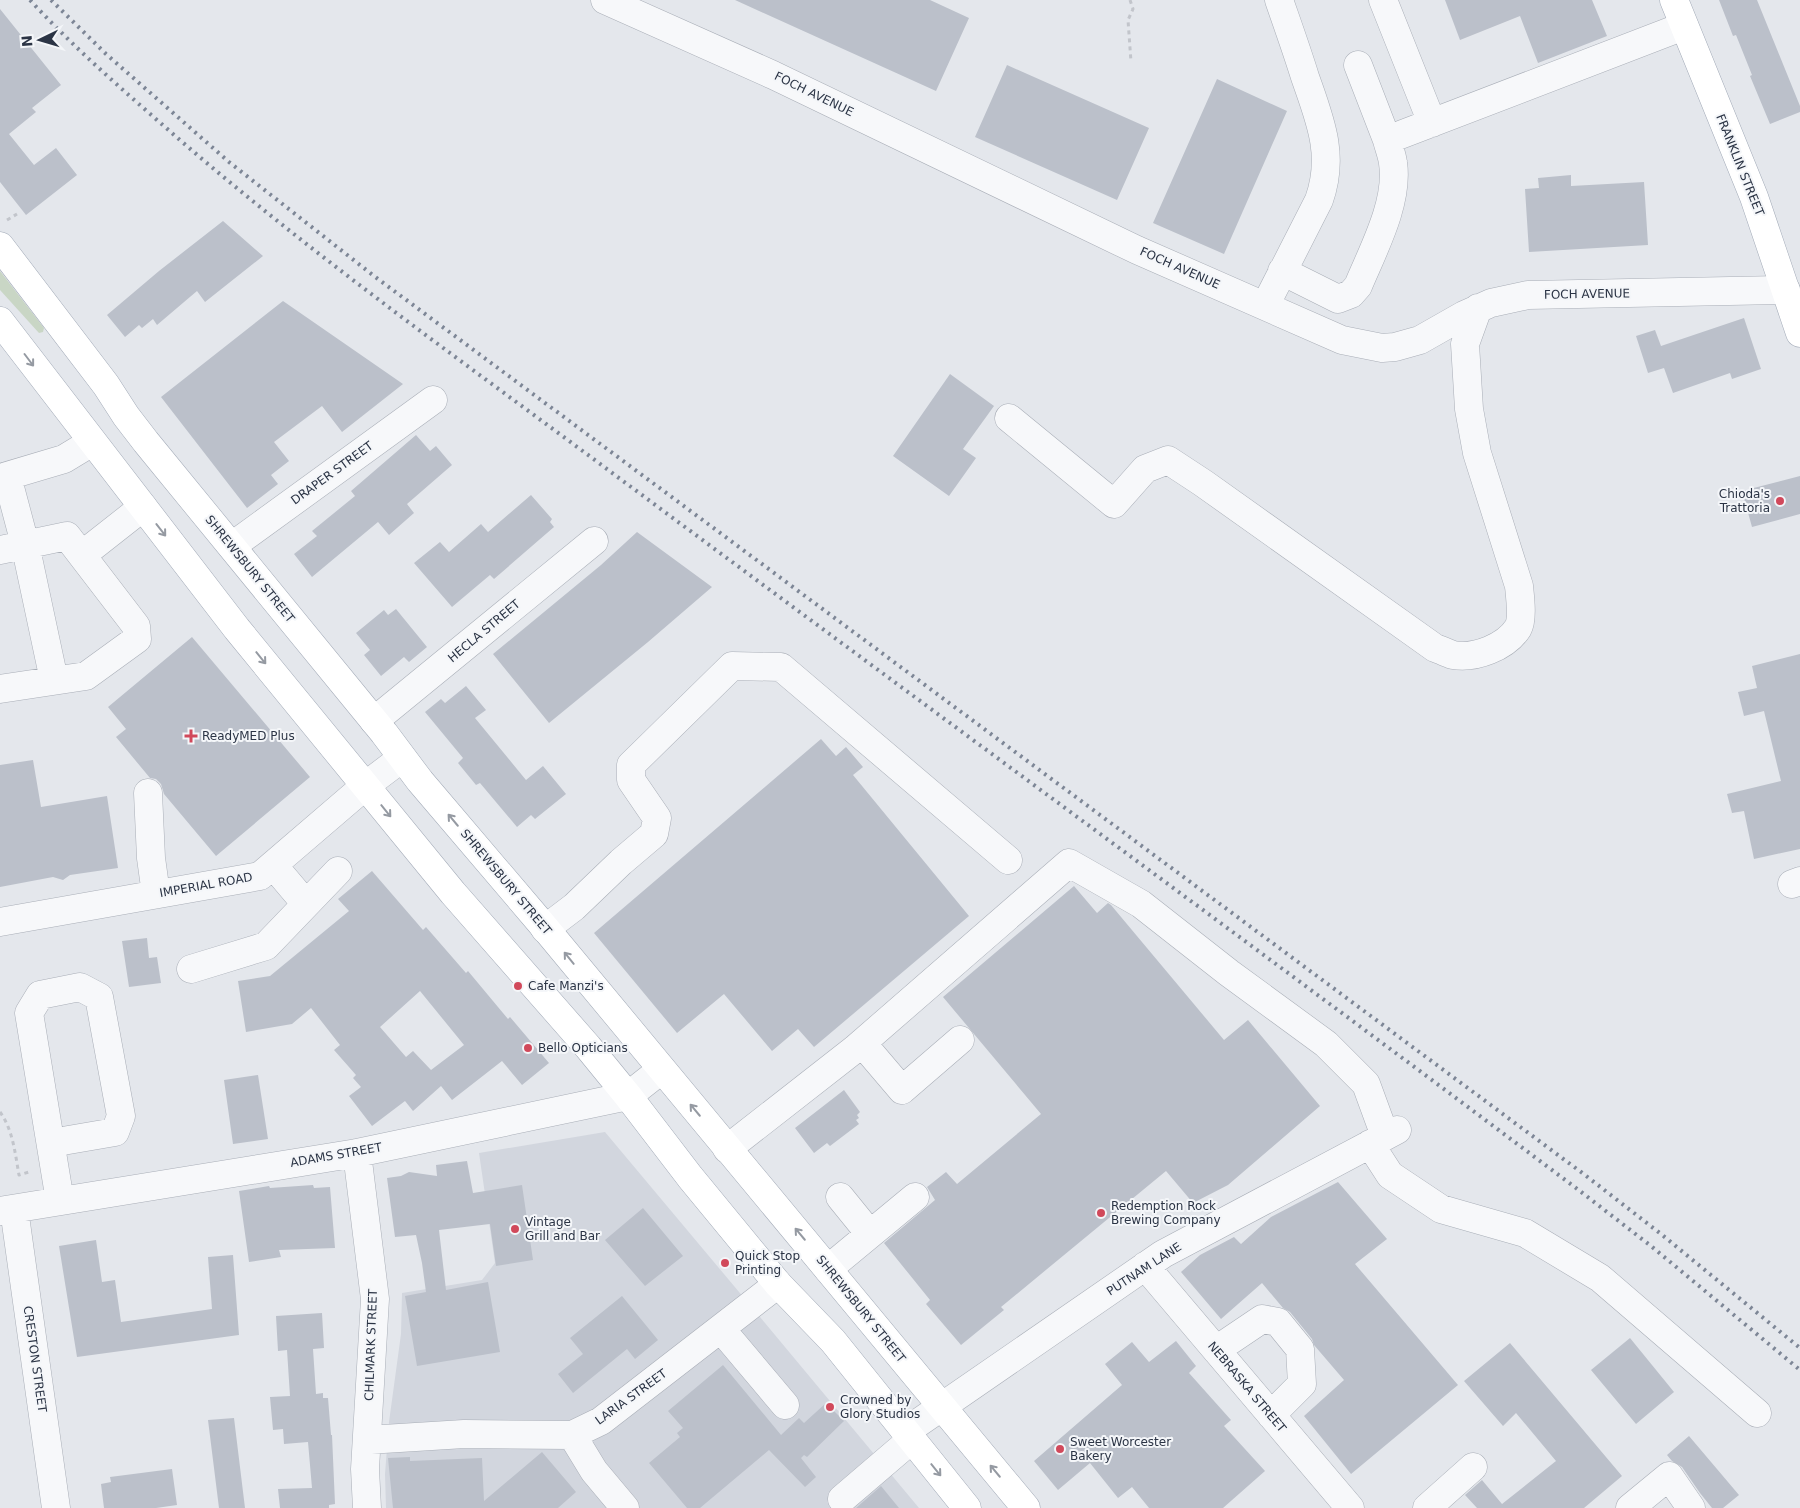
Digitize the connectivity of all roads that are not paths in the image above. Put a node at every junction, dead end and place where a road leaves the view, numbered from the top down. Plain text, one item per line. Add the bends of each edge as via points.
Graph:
1 (605, 0) edge
2 (1279, 0) edge
3 (1383, 0) edge
4 (1674, 0) edge
5 (1684, 26) junction
6 (1358, 65) dead end
7 (1432, 123) junction
8 (1387, 140) junction
9 (3, 233) edge
10 (1282, 271) junction
11 (1786, 290) junction
12 (1264, 306) junction
13 (1478, 308) junction
14 (0, 321) edge
15 (1800, 333) edge
16 (433, 400) dead end
17 (1009, 418) dead end
18 (92, 442) junction
19 (4, 477) edge
20 (143, 507) junction
21 (594, 541) dead end
22 (232, 546) junction
23 (13, 547) edge
24 (82, 555) junction
25 (54, 680) junction
26 (0, 688) edge
27 (374, 721) junction
28 (402, 758) junction
29 (365, 786) junction
30 (148, 792) dead end
31 (1008, 860) dead end
32 (273, 865) junction
33 (338, 871) dead end
34 (156, 894) junction
35 (306, 904) junction
36 (0, 922) edge
37 (545, 929) junction
38 (191, 969) dead end
39 (960, 1040) dead end
40 (862, 1043) junction
41 (661, 1070) junction
42 (628, 1096) junction
43 (1384, 1137) junction
44 (727, 1149) junction
45 (358, 1152) junction
46 (53, 1156) junction
47 (840, 1197) dead end
48 (915, 1197) dead end
49 (60, 1201) junction
50 (7, 1210) edge
51 (870, 1234) junction
52 (1145, 1266) junction
53 (828, 1269) junction
54 (778, 1284) junction
55 (721, 1328) junction
56 (1216, 1350) junction
57 (785, 1406) dead end
58 (942, 1407) junction
59 (1756, 1413) dead end
60 (1271, 1415) junction
61 (572, 1435) junction
62 (908, 1436) junction
63 (367, 1440) junction
64 (1473, 1467) dead end
65 (842, 1499) dead end
66 (56, 1508) edge
67 (367, 1508) edge
68 (625, 1508) edge
69 (967, 1508) edge
70 (1026, 1508) edge
71 (1350, 1508) edge
72 (1427, 1508) edge
73 (1630, 1508) edge
74 (1691, 1508) edge

1 - 12 street, FOCH AVENUE via 773,75 1137,250
2 - 10 street via 1322,125 1326,167 1319,200
3 - 7 street
4 - 5 main road, FRANKLIN STREET
5 - 7 street
5 - 11 main road, FRANKLIN STREET via 1754,197
6 - 8 street
7 - 8 street
8 - 10 street via 1394,179 1389,208 1358,286 1351,294 1338,299
9 - 22 main road, SHREWSBURY STREET via 136,429
10 - 12 street
11 - 13 street, FOCH AVENUE via 1528,294
11 - 15 main road, FRANKLIN STREET
12 - 13 street, FOCH AVENUE via 1342,340 1389,348 1420,340
13 - 17 street via 1465,344 1469,409 1477,453 1519,586 1521,606 1519,626 1504,643 1482,653 1454,655 1435,648 1168,460 1145,469 1114,504
14 -> 18 main road
16 - 22 street, DRAPER STREET
18 - 19 street via 64,459
18 - 20 main road
19 - 23 street
20 - 24 street
20 -> 29 main road
21 - 27 street, HECLA STREET
22 - 27 main road, SHREWSBURY STREET
23 - 24 street via 67,536
23 - 25 street
24 - 25 street via 136,626 137,639 86,676
25 - 26 street
27 - 28 main road, SHREWSBURY STREET
28 - 29 street, IMPERIAL ROAD
37 -> 28 main road, SHREWSBURY STREET
29 - 32 street, IMPERIAL ROAD
29 -> 42 main road
30 - 34 street
31 - 37 street via 781,667 732,666 631,765 631,780 657,818 654,834
32 - 34 street, IMPERIAL ROAD via 260,876
32 - 35 street
33 - 35 street
34 - 36 street, IMPERIAL ROAD
35 - 38 street via 266,946
41 -> 37 main road, SHREWSBURY STREET
39 - 40 street via 902,1090
40 - 43 street via 1069,864 1141,904 1229,974 1326,1044 1366,1084
40 - 44 street
41 - 42 street, ADAMS STREET
44 -> 41 main road, SHREWSBURY STREET
42 - 45 street, ADAMS STREET
42 - 54 main road via 690,1178
43 - 52 street, PUTNAM LANE
43 - 59 street via 1390,1175 1441,1209 1525,1232 1600,1278
53 -> 44 main road, SHREWSBURY STREET
45 - 49 street, ADAMS STREET
45 - 63 street, CHILMARK STREET via 374,1299
46 - 46 street via 29,1013 40,995 80,987 100,997 121,1116 115,1132
46 - 49 street
47 - 51 street
48 - 51 street
49 - 50 street, ADAMS STREET
50 - 66 street, CRESTON STREET
51 - 53 street
52 - 56 street, NEBRASKA STREET
52 - 58 street, PUTNAM LANE
53 - 58 main road, SHREWSBURY STREET
54 - 55 street, LARIA STREET
54 - 62 main road via 834,1341
55 - 57 street
55 - 61 street, LARIA STREET via 601,1421
56 - 60 street, NEBRASKA STREET
56 - 60 street via 1262,1319 1278,1322 1300,1349 1302,1384
58 - 62 street, PUTNAM LANE
70 -> 58 main road, SHREWSBURY STREET
60 - 71 street, NEBRASKA STREET
61 - 63 street, LARIA STREET via 464,1434
61 - 68 street via 594,1471
62 - 65 street, PUTNAM LANE
62 -> 69 main road
63 - 67 street, CHILMARK STREET
64 - 72 street
73 - 74 street via 1669,1476

